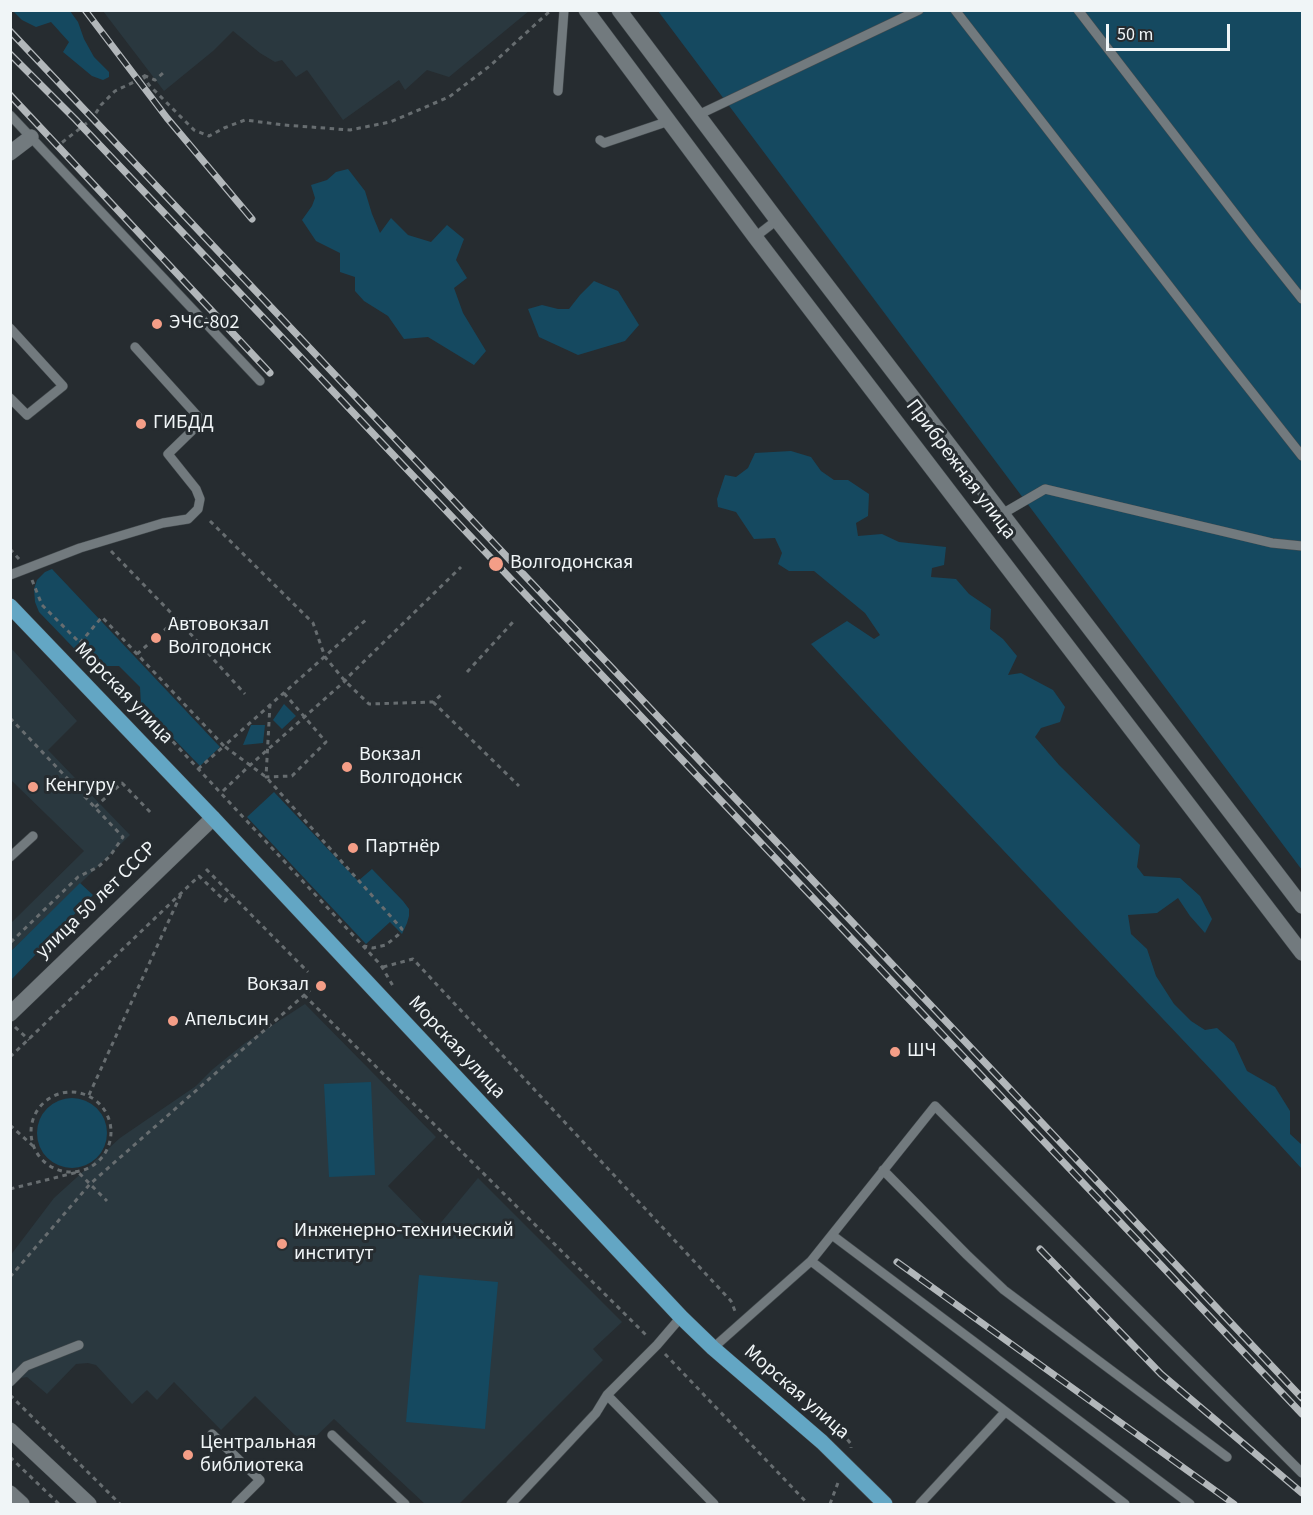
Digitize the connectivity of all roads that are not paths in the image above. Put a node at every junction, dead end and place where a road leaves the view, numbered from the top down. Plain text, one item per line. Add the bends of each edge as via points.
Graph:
1 (564, 10) edge
2 (586, 10) edge
3 (619, 10) edge
4 (919, 10) edge
5 (955, 10) edge
6 (1078, 10) edge
7 (558, 91) dead end
8 (10, 115) edge
9 (698, 115) junction
10 (669, 121) junction
11 (31, 137) junction
12 (600, 140) dead end
13 (10, 153) edge
14 (777, 220) junction
15 (755, 237) junction
16 (1302, 298) edge
17 (12, 334) edge
18 (135, 347) dead end
19 (260, 381) dead end
20 (10, 398) edge
21 (1302, 456) edge
22 (1002, 514) junction
23 (1302, 546) edge
24 (10, 575) edge
25 (10, 606) edge
26 (213, 818) junction
27 (33, 836) dead end
28 (10, 857) edge
29 (1302, 906) edge
30 (1302, 953) edge
31 (10, 1014) edge
32 (883, 1170) junction
33 (832, 1235) junction
34 (811, 1261) junction
35 (681, 1317) junction
36 (79, 1345) dead end
37 (713, 1348) junction
38 (10, 1382) edge
39 (607, 1395) junction
40 (1005, 1412) junction
41 (10, 1430) edge
42 (212, 1434) dead end
43 (332, 1435) dead end
44 (1227, 1457) dead end
45 (1302, 1473) edge
46 (10, 1493) edge
47 (881, 1503) edge
48 (22, 1504) edge
49 (89, 1504) edge
50 (236, 1504) edge
51 (405, 1504) edge
52 (511, 1504) edge
53 (714, 1504) edge
54 (920, 1504) edge
55 (1125, 1504) edge
56 (1190, 1504) edge

1 - 7 lane
2 - 10 main road, Прибрежная улица
3 - 9 main road, Прибрежная улица
4 - 9 lane
5 - 21 lane
6 - 16 lane
8 - 11 lane
9 - 14 main road, Прибрежная улица
10 - 12 lane via 604,144
10 - 15 main road, Прибрежная улица
11 - 13 main road
11 - 19 lane
14 - 15 lane
14 - 22 main road, Прибрежная улица
15 - 30 main road, Прибрежная улица
17 - 20 lane via 63,386 27,415
18 - 24 lane via 202,421 168,454 196,489 198,509 188,519 80,548
22 - 23 lane via 1045,489 1272,543
22 - 29 main road, Прибрежная улица
25 - 26 main road, Морская улица
26 - 31 main road, улица 50 лет СССР
26 - 35 main road, Морская улица
27 - 28 lane
32 - 33 lane
32 - 44 lane via 1004,1290
32 - 45 lane via 935,1106
33 - 34 lane
33 - 56 lane
34 - 37 lane
34 - 40 lane
35 - 37 main road, Морская улица
35 - 39 lane
36 - 38 lane via 26,1366
37 - 47 main road, Морская улица via 822,1442
39 - 52 lane via 596,1413
39 - 53 lane
40 - 54 lane
40 - 55 lane
41 - 49 main road
42 - 50 lane via 260,1480
43 - 51 lane
46 - 48 main road

